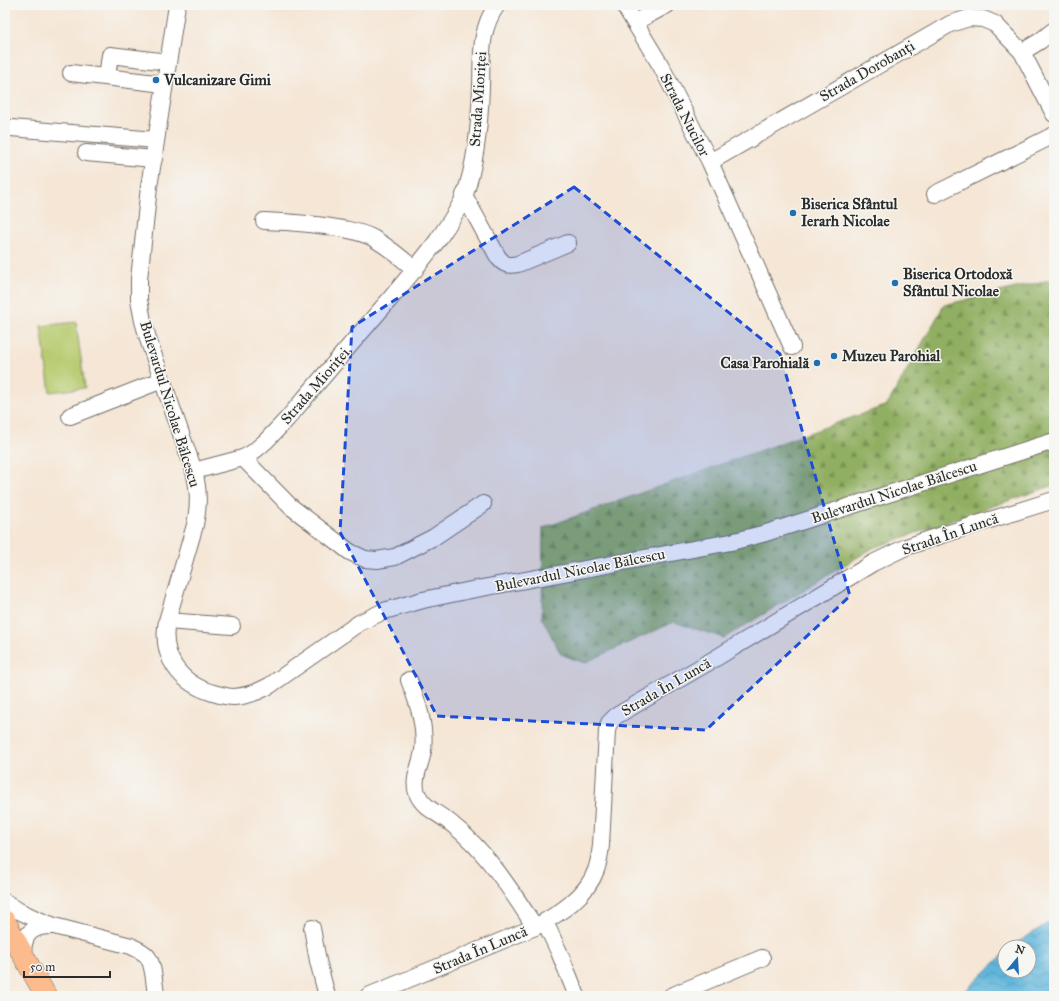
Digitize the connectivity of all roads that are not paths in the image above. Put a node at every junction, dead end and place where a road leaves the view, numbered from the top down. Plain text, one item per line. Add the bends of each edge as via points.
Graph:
1 (177, 5) edge
2 (497, 5) edge
3 (624, 5) edge
4 (667, 5) edge
5 (636, 22) junction
6 (1054, 30) edge
7 (1022, 52) junction
8 (168, 62) junction
9 (71, 73) dead end
10 (107, 77) junction
11 (164, 84) junction
12 (1054, 114) edge
13 (11, 128) dead end
14 (1054, 135) edge
15 (156, 140) junction
16 (86, 154) dead end
17 (154, 159) junction
18 (710, 162) junction
19 (935, 194) dead end
20 (464, 195) junction
21 (264, 221) dead end
22 (568, 243) dead end
23 (415, 270) junction
24 (792, 347) dead end
25 (162, 380) junction
26 (70, 416) dead end
27 (1054, 441) edge
28 (243, 458) junction
29 (194, 471) junction
30 (1054, 500) edge
31 (483, 504) dead end
32 (167, 621) junction
33 (232, 626) dead end
34 (409, 680) dead end
35 (5, 902) edge
36 (5, 921) edge
37 (540, 924) junction
38 (54, 926) junction
39 (312, 928) dead end
40 (23, 955) junction
41 (762, 958) dead end
42 (46, 996) edge
43 (157, 996) edge
44 (327, 996) edge
45 (368, 996) edge
46 (577, 996) edge
47 (671, 996) edge

1 - 8 street, Bulevardul Nicolae Bălcescu
2 - 20 street, Strada Mioriței via 487,23 483,40 476,143
3 - 5 street, Strada Nucilor
4 - 5 street
5 - 18 street, Strada Nucilor
6 - 7 street
7 - 12 street, Strada Dorobanți
7 - 18 street, Strada Dorobanți via 995,24 983,19 969,18 958,21
8 - 10 street via 110,55
8 - 11 street, Bulevardul Nicolae Bălcescu
9 - 10 street
10 - 11 street
11 - 15 street, Bulevardul Nicolae Bălcescu
13 - 15 street
14 - 19 street
15 - 17 street, Bulevardul Nicolae Bălcescu
16 - 17 street
17 - 25 street, Bulevardul Nicolae Bălcescu via 141,257 139,300 143,322
18 - 24 street, Strada Nucilor
20 - 22 street via 502,263 518,264
20 - 23 street, Strada Mioriței via 449,224
21 - 23 street via 300,223 355,232 372,238
23 - 28 street, Strada Mioriței via 287,419 266,441
25 - 26 street
25 - 29 street, Bulevardul Nicolae Bălcescu
27 - 32 street, Bulevardul Nicolae Bălcescu via 766,533 471,590 384,611 359,623 269,686 242,696 223,696 208,692 179,672 172,662 165,642
28 - 29 street, Strada Mioriței
28 - 31 street via 290,506 350,552 365,559 395,557 434,537
29 - 32 street, Bulevardul Nicolae Bălcescu via 198,509
30 - 37 street, Strada În Luncă via 945,534 906,548 873,564 616,716 609,723 607,731 601,845 596,871 577,898
32 - 33 street
34 - 37 street via 416,696 424,732 423,752 416,782 422,802 468,838
35 - 38 street via 18,911
36 - 40 main road
37 - 45 street, Strada În Luncă
37 - 46 street via 560,952
38 - 40 street via 42,926 30,932 23,945
38 - 43 street via 141,951 148,956
39 - 44 street
40 - 42 main road
41 - 47 street

